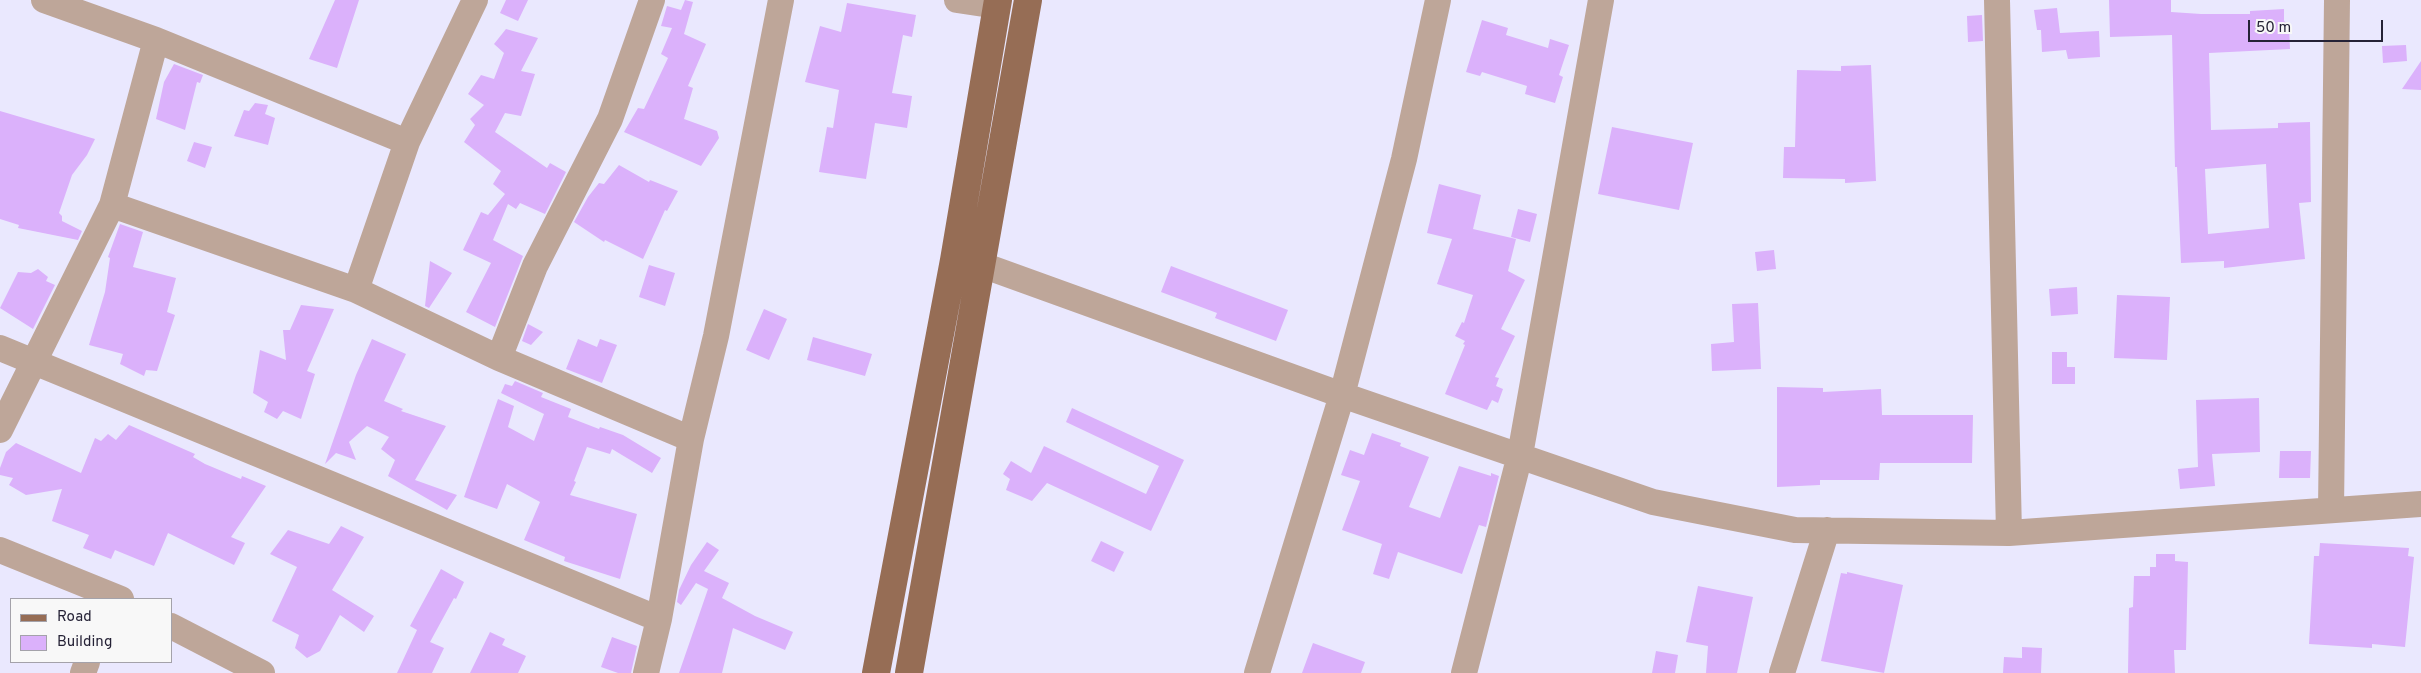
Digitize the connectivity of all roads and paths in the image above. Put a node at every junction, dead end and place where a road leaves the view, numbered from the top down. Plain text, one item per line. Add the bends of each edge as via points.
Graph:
1 (44, 0) edge
2 (476, 0) edge
3 (652, 0) edge
4 (782, 0) edge
5 (957, 0) edge
6 (1028, 0) edge
7 (1438, 0) edge
8 (1602, 0) edge
9 (1997, 0) edge
10 (2337, 0) edge
11 (998, 3) edge
12 (156, 40) junction
13 (407, 142) junction
14 (112, 205) junction
15 (961, 221) junction
16 (989, 222) junction
17 (982, 265) junction
18 (356, 290) junction
19 (0, 348) edge
20 (499, 358) junction
21 (34, 363) junction
22 (1342, 395) junction
23 (0, 430) edge
24 (691, 439) junction
25 (1520, 455) junction
26 (2421, 504) edge
27 (2331, 510) junction
28 (1827, 530) junction
29 (2009, 533) junction
30 (0, 550) edge
31 (113, 597) edge
32 (659, 619) junction
33 (172, 627) edge
34 (262, 673) edge
35 (646, 673) edge
36 (876, 673) edge
37 (909, 673) edge
38 (1257, 673) edge
39 (1464, 673) edge
40 (1782, 673) edge

1 - 12 street
2 - 13 street
3 - 20 street via 610,119 535,266
4 - 24 street via 716,336
5 - 11 street
6 - 16 main road
7 - 22 street via 1404,159
8 - 25 street
9 - 29 street
10 - 27 street
11 - 15 main road
12 - 13 street
12 - 14 street
13 - 18 street
14 - 18 street
14 - 21 street
15 - 16 main road
15 - 36 main road
16 - 17 main road
17 - 22 street
17 - 37 main road
18 - 20 street
19 - 21 street
20 - 24 street
21 - 23 street
21 - 32 street
22 - 25 street
22 - 38 street
24 - 32 street
25 - 28 street via 1653,502 1795,530
25 - 39 street
26 - 27 street
27 - 29 street
28 - 29 street
28 - 40 street
30 - 31 street
32 - 35 street
33 - 34 street

